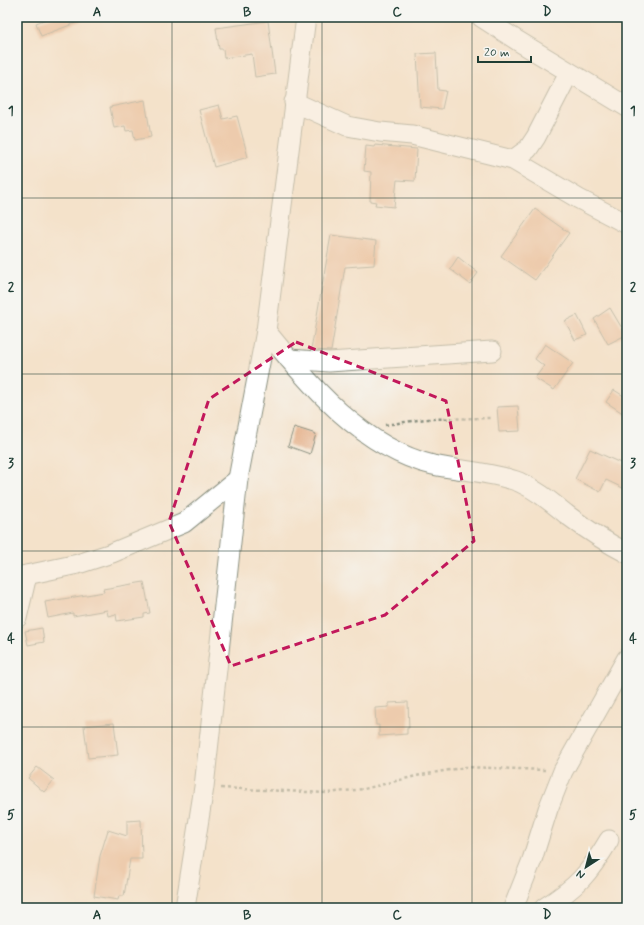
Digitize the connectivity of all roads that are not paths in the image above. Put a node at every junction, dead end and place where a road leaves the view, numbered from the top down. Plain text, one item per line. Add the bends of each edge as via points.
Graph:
1 (306, 17) edge
2 (481, 17) edge
3 (569, 73) junction
4 (294, 102) junction
5 (627, 107) edge
6 (513, 160) junction
7 (627, 224) edge
8 (266, 331) junction
9 (492, 351) dead end
10 (289, 359) junction
11 (238, 479) junction
12 (627, 554) edge
13 (22, 576) edge
14 (17, 618) edge
15 (627, 658) edge
16 (619, 687) edge
17 (609, 840) dead end
18 (185, 908) edge
19 (513, 908) edge
20 (544, 908) edge

1 - 4 street
2 - 3 street
3 - 5 street
3 - 6 street via 536,137 528,149
4 - 6 street via 347,126 412,135
4 - 8 street
6 - 7 street
8 - 10 street
8 - 11 street
9 - 10 street via 329,362
10 - 12 street via 342,415 400,454 426,463 518,482 541,493 601,540
11 - 13 street via 184,523 112,553 78,564
11 - 18 street via 204,787
13 - 14 street
15 - 16 street
16 - 19 street via 564,771
17 - 20 street via 597,861 580,882

